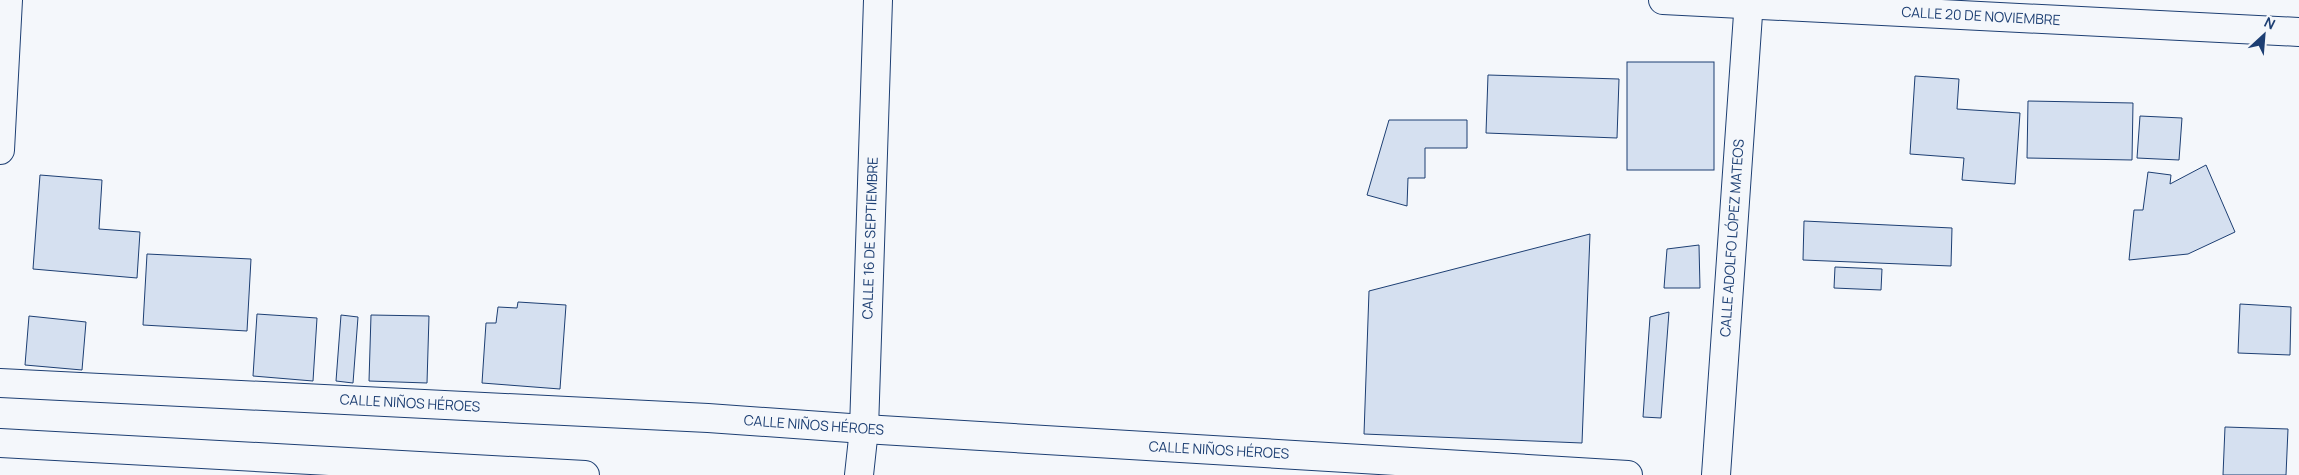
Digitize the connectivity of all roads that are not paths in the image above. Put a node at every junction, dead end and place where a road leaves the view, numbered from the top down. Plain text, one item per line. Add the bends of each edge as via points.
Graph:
1 (8, 0) edge
2 (878, 0) edge
3 (1663, 0) edge
4 (1749, 3) edge
5 (2299, 32) edge
6 (0, 150) edge
7 (0, 383) edge
8 (864, 429) junction
9 (0, 443) edge
10 (584, 475) edge
11 (859, 475) edge
12 (1628, 475) edge
13 (1716, 475) edge

1 - 6 street
2 - 8 street, CALLE 16 DE SEPTIEMBRE
3 - 4 street, CALLE 20 DE NOVIEMBRE
4 - 5 street, CALLE 20 DE NOVIEMBRE
4 - 13 street, CALLE ADOLFO LÓPEZ MATEOS
7 - 8 street, CALLE NIÑOS HÉROES via 708,418
8 - 11 street, CALLE 16 DE SEPTIEMBRE
8 - 12 street, CALLE NIÑOS HÉROES
9 - 10 street

